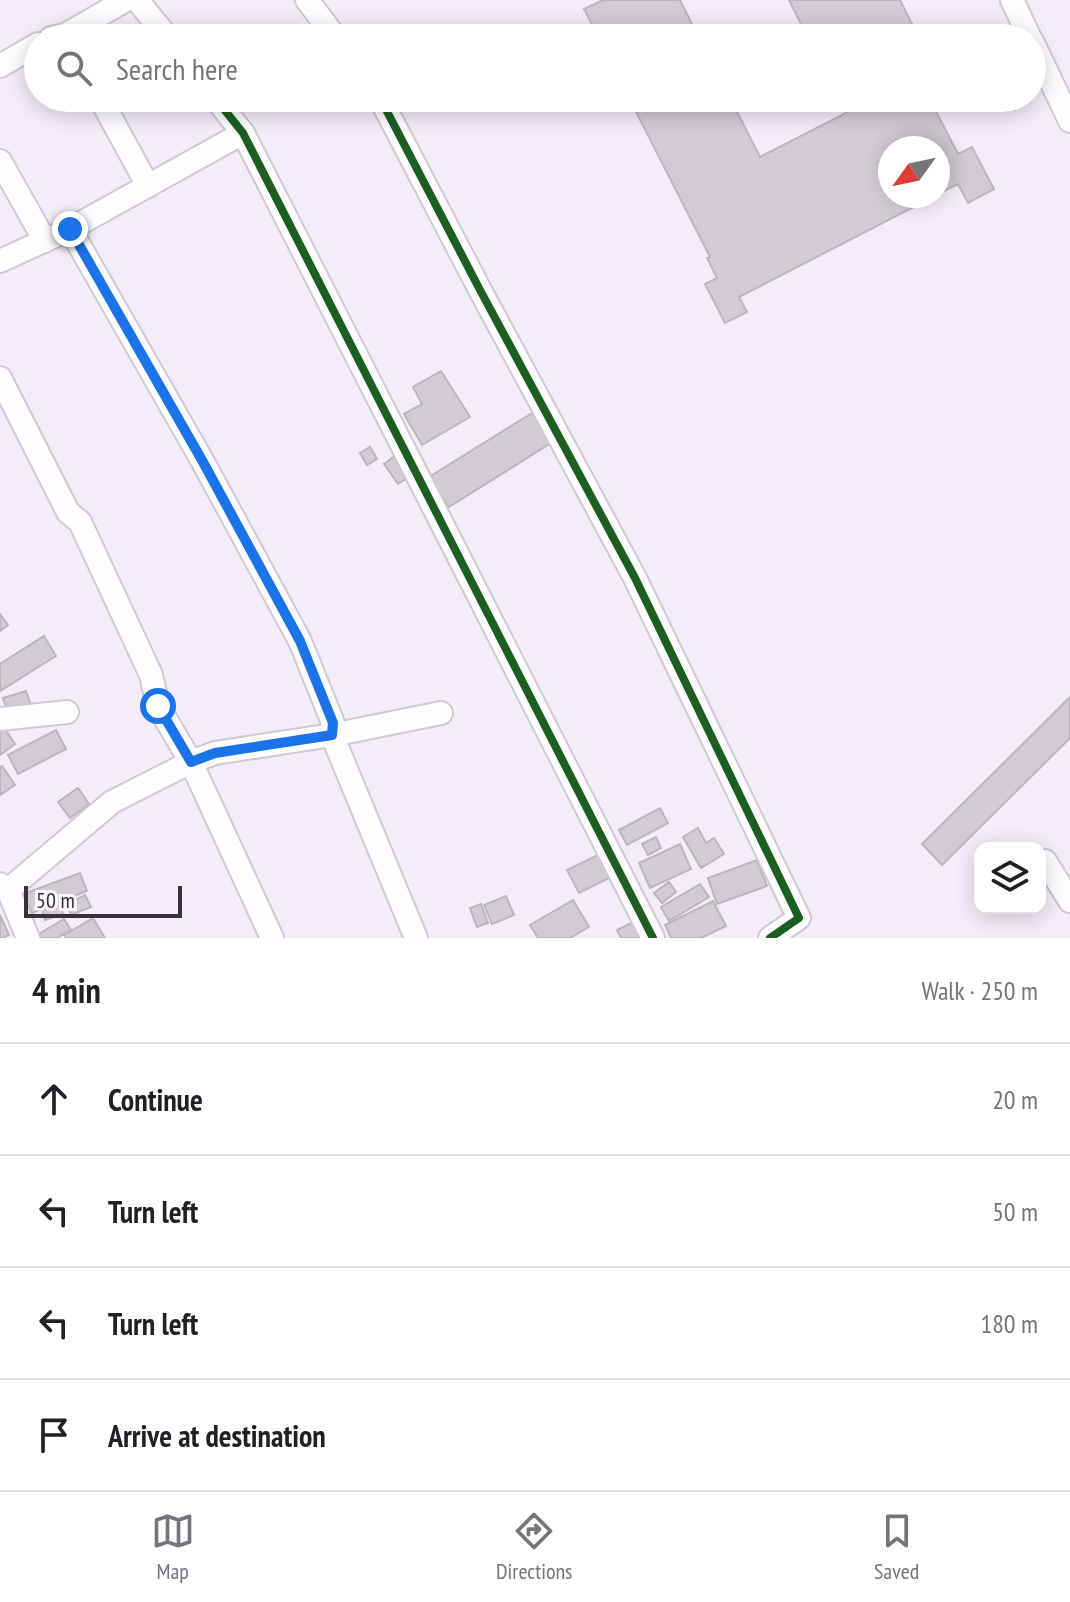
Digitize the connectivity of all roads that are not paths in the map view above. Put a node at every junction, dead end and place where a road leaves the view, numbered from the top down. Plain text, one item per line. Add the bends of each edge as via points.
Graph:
1 (126, 0) edge
2 (137, 0) edge
3 (307, 0) edge
4 (1012, 0) edge
5 (84, 24) edge
6 (157, 24) edge
7 (325, 24) edge
8 (1023, 24) edge
9 (24, 52) edge
10 (0, 66) edge
11 (1046, 71) edge
12 (108, 112) edge
13 (226, 112) edge
14 (387, 112) edge
15 (1070, 121) edge
16 (243, 133) junction
17 (0, 161) edge
18 (148, 186) junction
19 (70, 229) junction
20 (45, 241) junction
21 (0, 261) edge
22 (0, 378) edge
23 (67, 712) dead end
24 (441, 713) dead end
25 (0, 719) edge
26 (332, 735) junction
27 (191, 762) junction
28 (1046, 863) edge
29 (4, 887) edge
30 (1070, 901) edge
31 (28, 938) edge
32 (272, 938) edge
33 (416, 938) edge
34 (653, 938) edge
35 (770, 938) edge

1 - 5 street
2 - 6 street
3 - 7 street
4 - 8 street
9 - 10 street
11 - 15 street
12 - 18 street
13 - 16 street
14 - 35 street via 635,578 799,918
16 - 18 street
16 - 34 street
17 - 20 street
18 - 19 street
19 - 20 street
19 - 26 street via 300,641 333,723
20 - 21 street
22 - 27 street via 68,512 80,522 151,675 158,706
23 - 25 street
24 - 26 street
26 - 27 street via 215,753
26 - 33 street
27 - 29 street via 112,802
27 - 32 street
28 - 30 street
29 - 31 street

